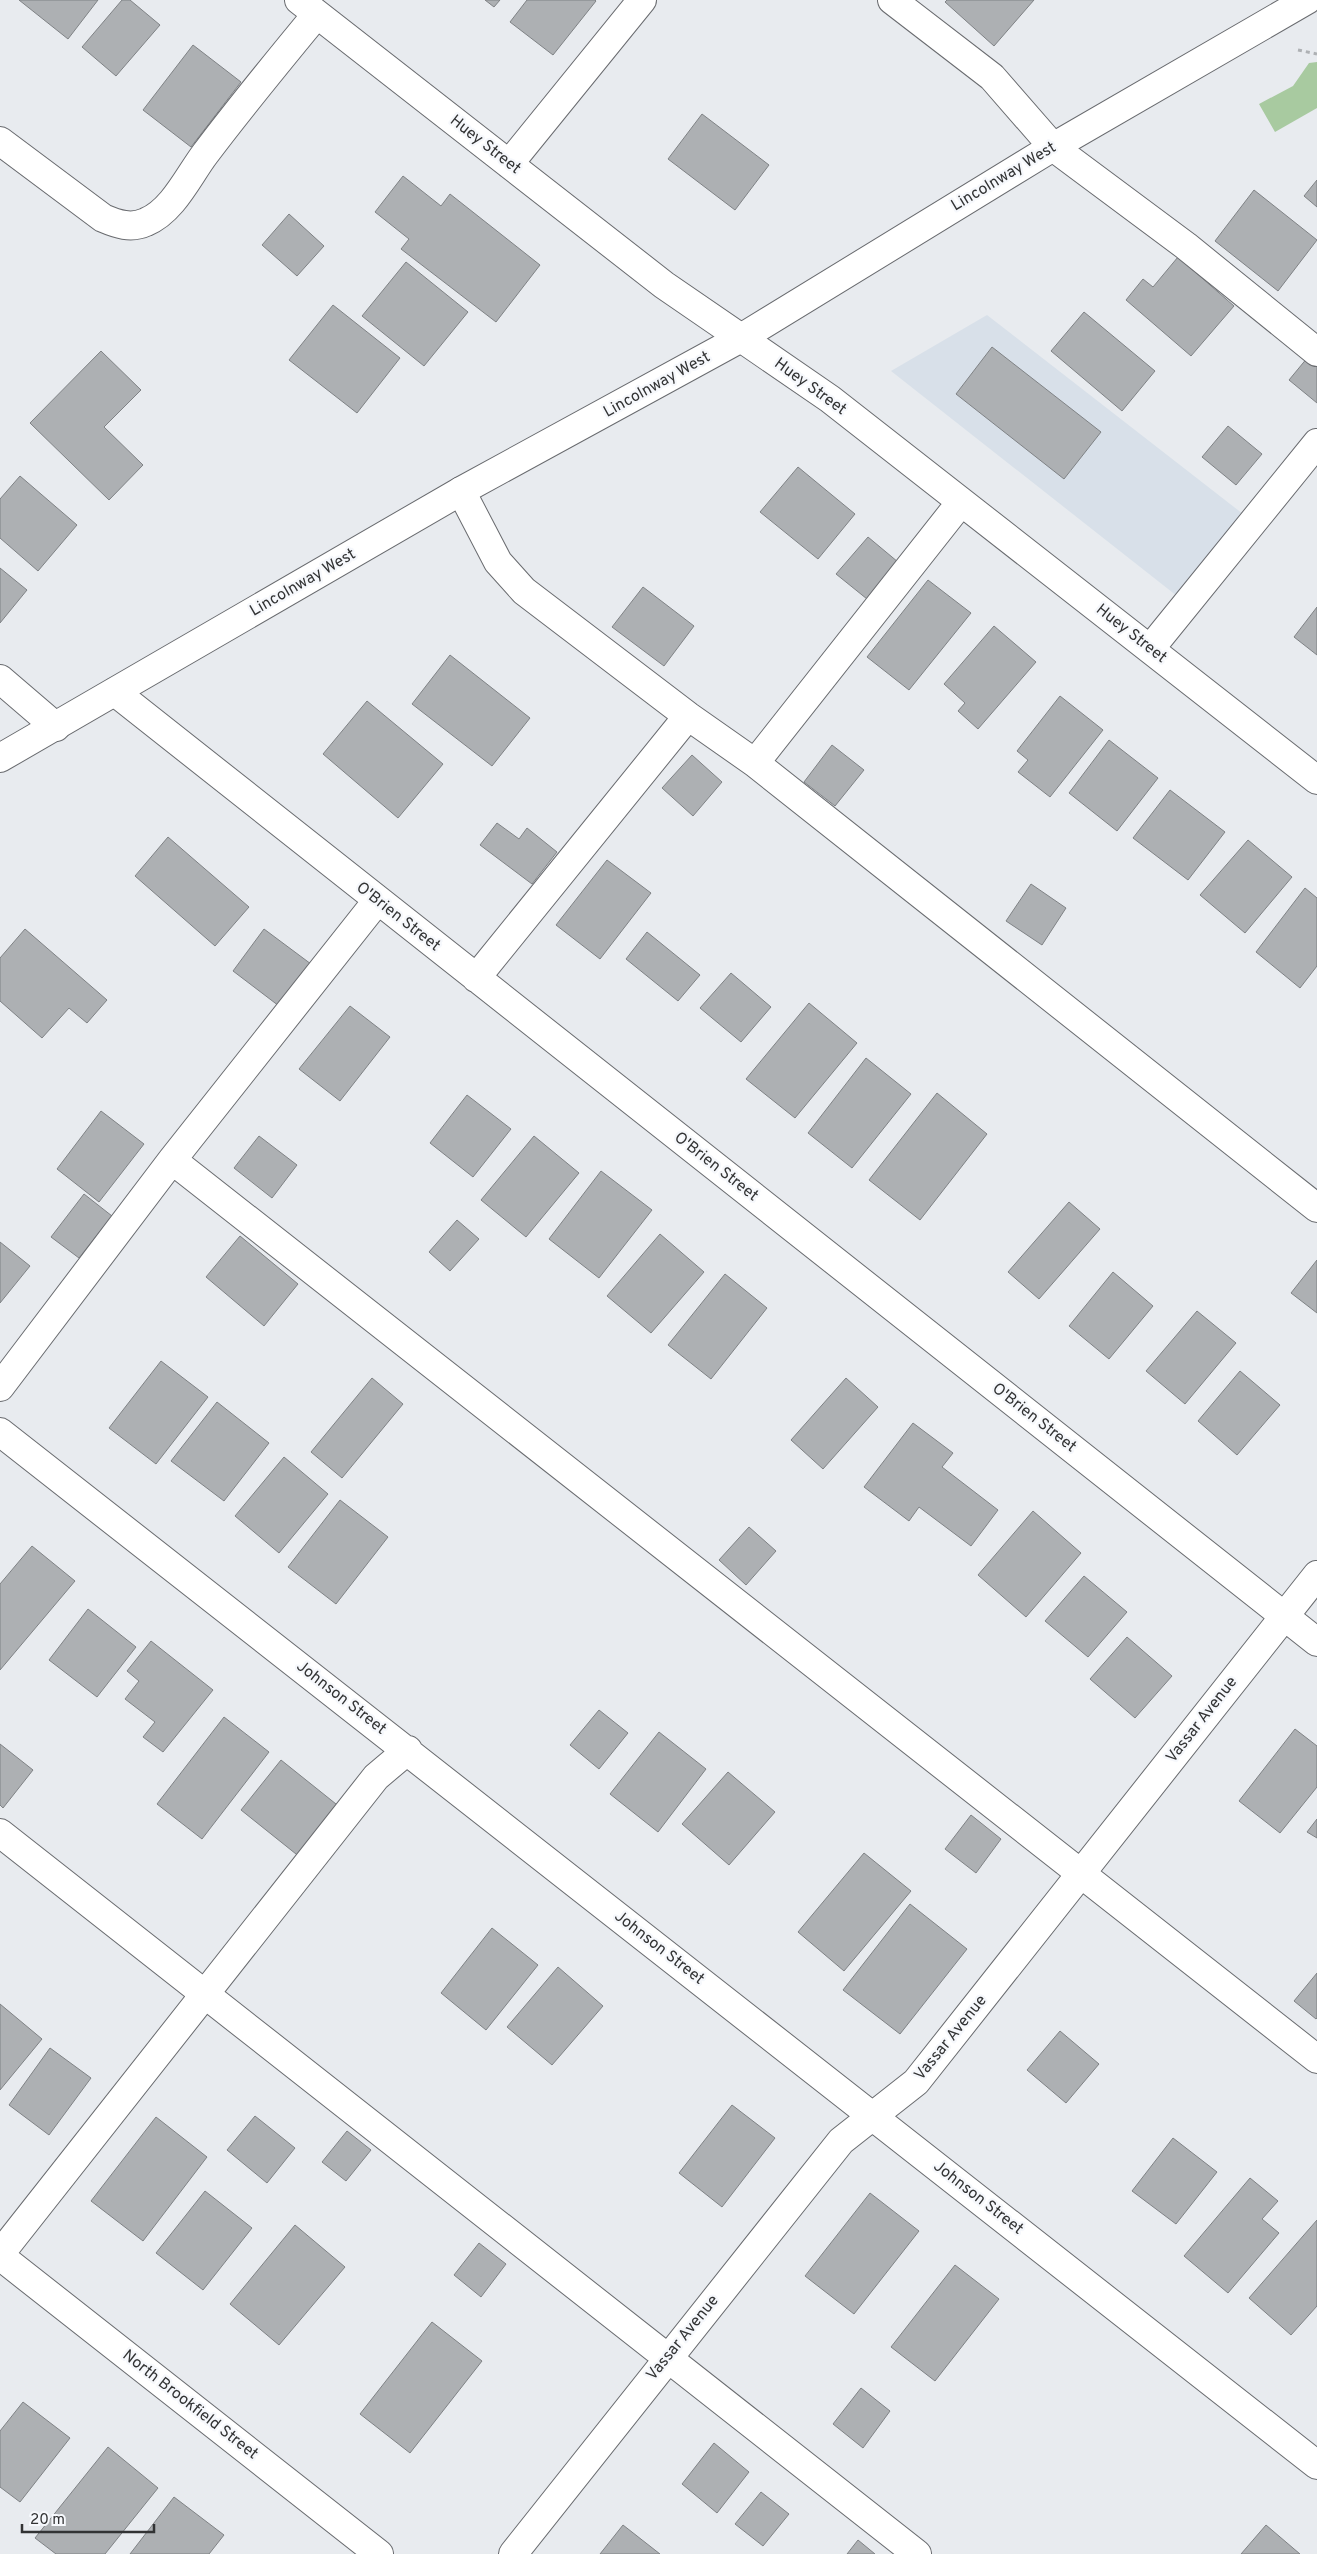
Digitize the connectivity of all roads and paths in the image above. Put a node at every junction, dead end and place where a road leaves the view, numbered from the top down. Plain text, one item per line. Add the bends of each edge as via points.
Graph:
1 (642, 0) edge
2 (892, 0) edge
3 (1307, 0) edge
4 (308, 7) edge
5 (1311, 54) dead end
6 (1317, 54) edge
7 (0, 141) edge
8 (1053, 146) junction
9 (509, 164) junction
10 (741, 338) junction
11 (1317, 352) edge
12 (1317, 443) edge
13 (462, 491) junction
14 (961, 502) junction
15 (1150, 649) junction
16 (0, 680) edge
17 (115, 692) junction
18 (688, 716) junction
19 (56, 726) junction
20 (0, 758) edge
21 (755, 763) junction
22 (1317, 780) edge
23 (377, 900) junction
24 (476, 978) junction
25 (172, 1160) junction
26 (1317, 1208) edge
27 (0, 1386) edge
28 (0, 1432) edge
29 (1317, 1575) edge
30 (1284, 1616) junction
31 (1317, 1642) edge
32 (408, 1750) junction
33 (0, 1833) edge
34 (1082, 1874) junction
35 (205, 1996) junction
36 (1317, 2059) edge
37 (872, 2115) junction
38 (0, 2255) edge
39 (667, 2358) junction
40 (1317, 2465) edge
41 (379, 2554) edge
42 (513, 2554) edge
43 (916, 2554) edge

1 - 9 street
2 - 8 street via 992,77
3 - 8 street, Lincolnway West
4 - 7 street via 164,210 147,222 118,225 103,218
4 - 9 street, Huey Street
5 - 6 path
8 - 10 street, Lincolnway West
8 - 11 street via 1186,246
9 - 10 street, Huey Street via 664,285
10 - 13 street, Lincolnway West
10 - 14 street, Huey Street via 830,399
12 - 15 street
13 - 17 street, Lincolnway West
13 - 18 street via 498,562 524,591
14 - 15 street, Huey Street
14 - 21 street
15 - 22 street, Huey Street
16 - 19 street
17 - 19 street, Lincolnway West
17 - 23 street, O'Brien Street
18 - 21 street
18 - 24 street
19 - 20 street, Lincolnway West
21 - 26 street
23 - 24 street, O'Brien Street
23 - 25 street
24 - 30 street, O'Brien Street
25 - 27 street
25 - 34 street
28 - 32 street, Johnson Street
29 - 30 street, Vassar Avenue
30 - 31 street, O'Brien Street
30 - 34 street, Vassar Avenue
32 - 35 street via 376,1777
32 - 37 street, Johnson Street
33 - 35 street
34 - 36 street
34 - 37 street, Vassar Avenue via 916,2082
35 - 38 street
35 - 39 street
37 - 39 street, Vassar Avenue via 841,2141
37 - 40 street, Johnson Street
38 - 41 street, North Brookfield Street
39 - 42 street, Vassar Avenue
39 - 43 street

